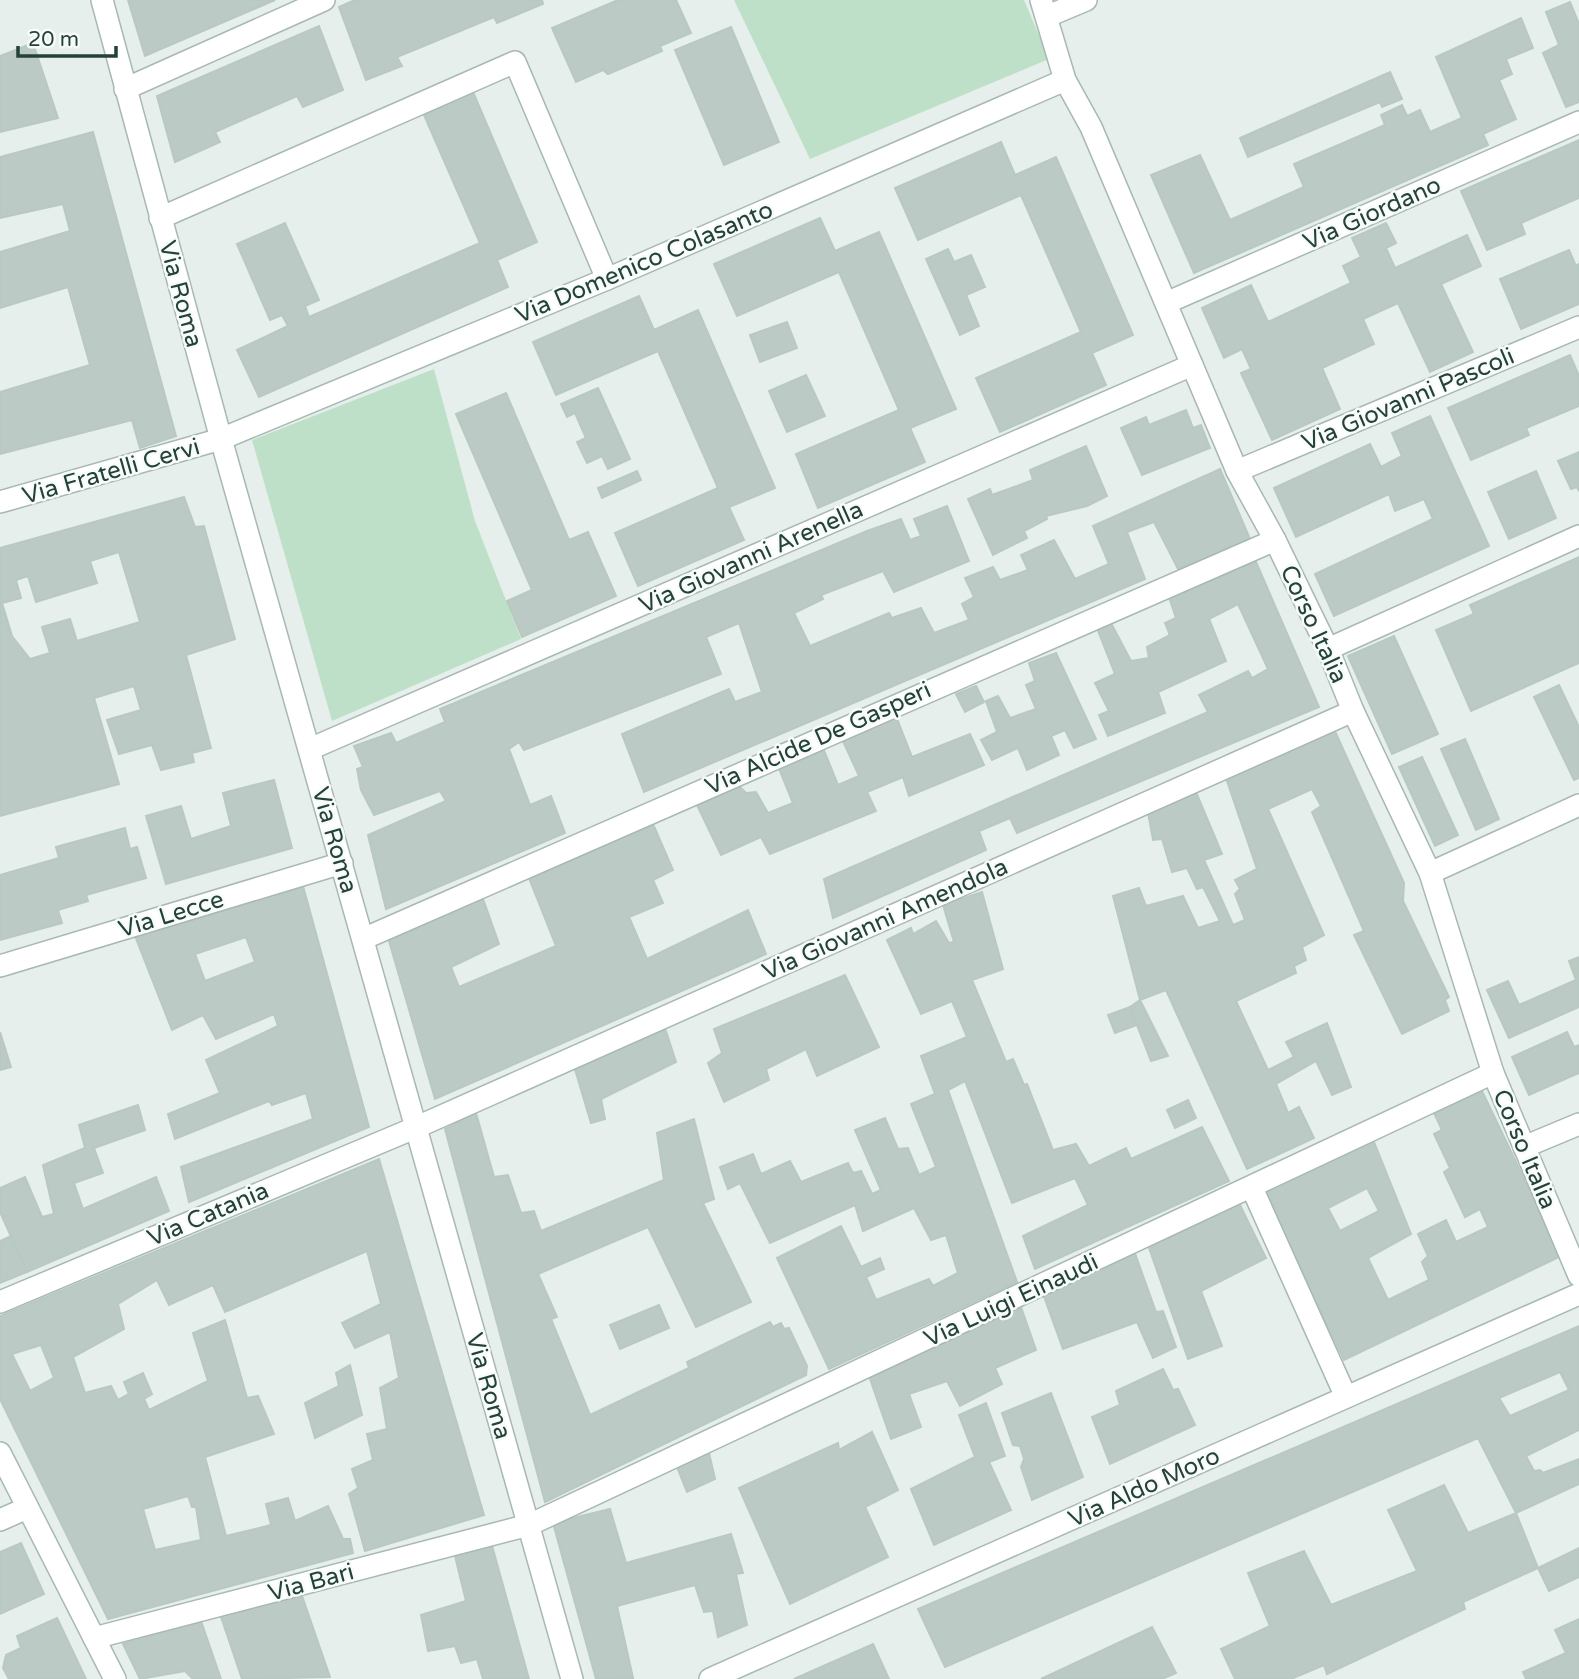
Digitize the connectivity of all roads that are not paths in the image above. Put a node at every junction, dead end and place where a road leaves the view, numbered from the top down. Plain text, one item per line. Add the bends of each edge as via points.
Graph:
1 (102, 0) edge
2 (324, 0) edge
3 (1086, 0) edge
4 (1045, 8) edge
5 (1065, 80) junction
6 (125, 89) junction
7 (1579, 122) edge
8 (160, 218) junction
9 (607, 279) junction
10 (1166, 303) junction
11 (1579, 327) edge
12 (1192, 365) junction
13 (221, 439) junction
14 (1237, 471) junction
15 (0, 502) edge
16 (1579, 536) edge
17 (1275, 540) junction
18 (1328, 649) junction
19 (1353, 711) junction
20 (310, 749) junction
21 (1579, 805) edge
22 (342, 863) junction
23 (1430, 873) junction
24 (363, 939) junction
25 (0, 966) edge
26 (1493, 1073) junction
27 (1579, 1124) edge
28 (417, 1127) junction
29 (1524, 1147) junction
30 (1252, 1188) junction
31 (1579, 1276) edge
32 (1579, 1294) edge
33 (0, 1302) edge
34 (1346, 1397) junction
35 (0, 1453) edge
36 (27, 1508) junction
37 (0, 1520) edge
38 (529, 1525) junction
39 (94, 1638) junction
40 (116, 1679) edge
41 (572, 1679) edge
42 (710, 1679) edge

1 - 6 street, Via Roma
2 - 6 street
3 - 4 street, Corso Italia
4 - 5 street, Corso Italia
5 - 9 street, Via Domenico Colasanto
5 - 10 street, Corso Italia via 1091,127
6 - 8 street, Via Roma
7 - 10 street, Via Giordano
8 - 9 street via 515,62
8 - 13 street, Via Roma
9 - 13 street, Via Domenico Colasanto
10 - 12 street, Corso Italia
11 - 14 street, Via Giovanni Pascoli
12 - 14 street, Corso Italia
12 - 20 street, Via Giovanni Arenella
13 - 15 street, Via Fratelli Cervi
13 - 20 street, Via Roma
14 - 17 street, Corso Italia
16 - 18 street
17 - 18 street, Corso Italia
17 - 24 street, Via Alcide De Gasperi
18 - 19 street, Corso Italia
19 - 23 street, Corso Italia
19 - 28 street, Via Giovanni Amendola
20 - 22 street, Via Roma
21 - 23 street
22 - 24 street, Via Roma
22 - 25 street, Via Lecce
23 - 26 street, Corso Italia
24 - 28 street, Via Roma
26 - 29 street, Corso Italia
26 - 30 street, Via Luigi Einaudi
27 - 29 street
28 - 33 street, Via Catania
28 - 38 street, Via Roma
29 - 31 street, Corso Italia
30 - 34 street
30 - 38 street, Via Luigi Einaudi
32 - 34 street, Via Aldo Moro
34 - 42 street, Via Aldo Moro
35 - 36 street
36 - 37 street
36 - 39 street
38 - 39 street, Via Bari
38 - 41 street, Via Roma
39 - 40 street

